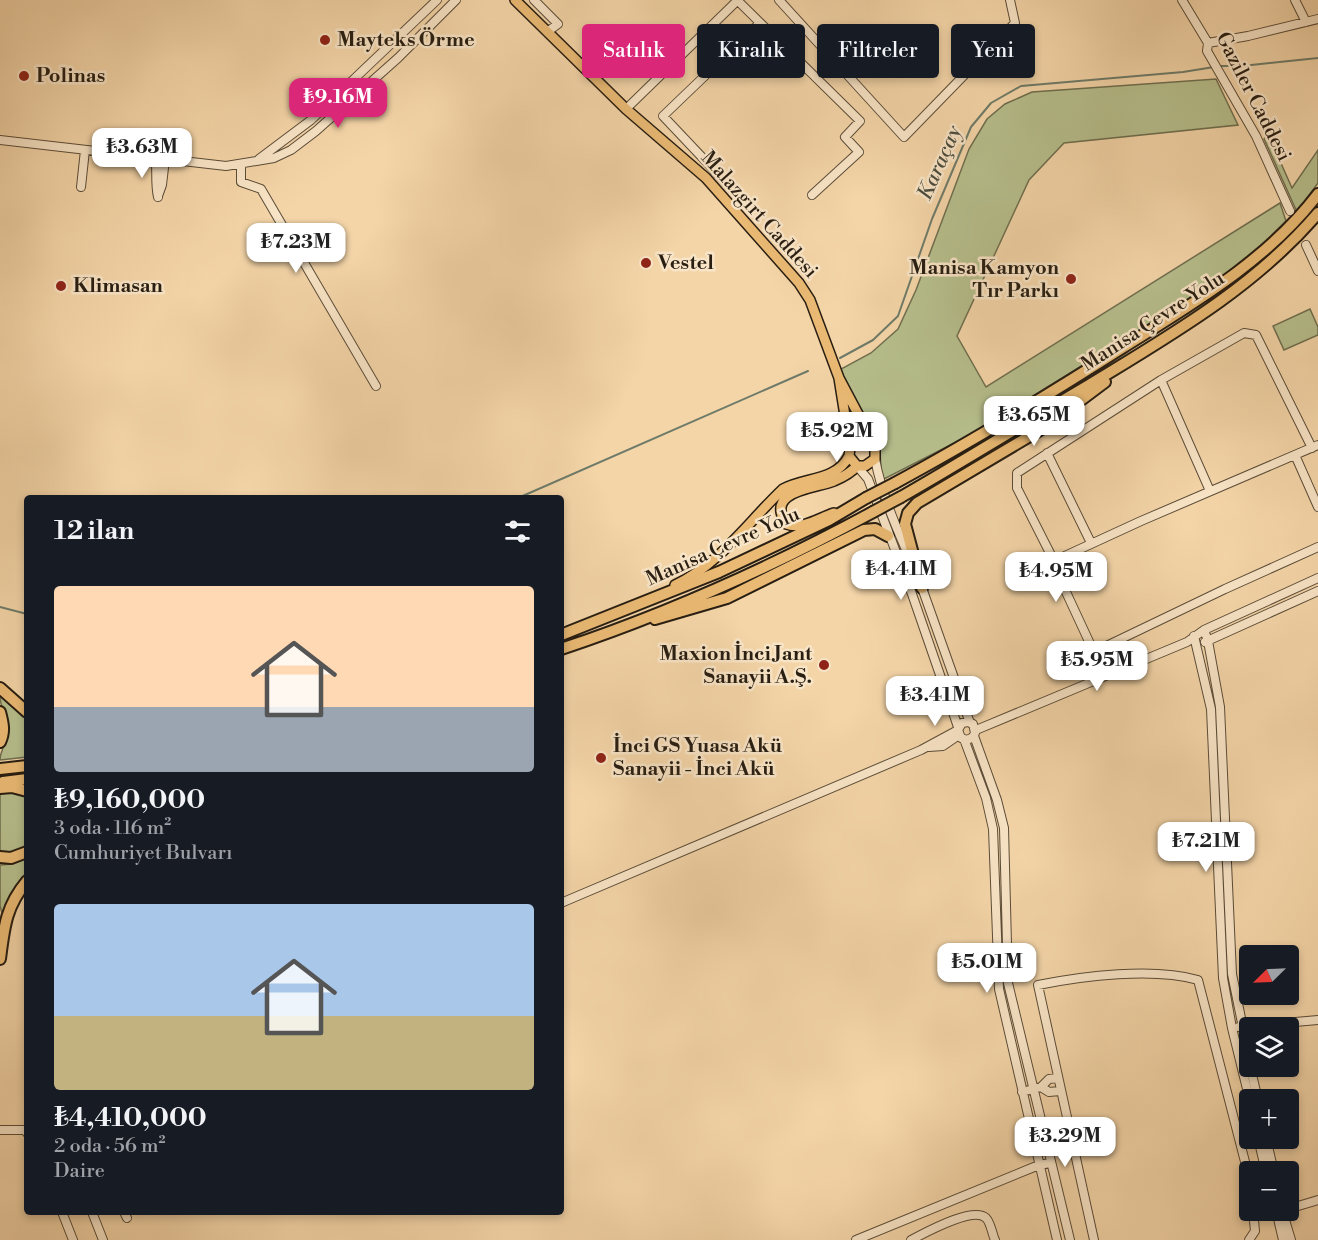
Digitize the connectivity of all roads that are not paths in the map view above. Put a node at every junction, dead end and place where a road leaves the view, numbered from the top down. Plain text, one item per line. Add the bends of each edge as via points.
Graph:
1 (437, 0) edge
2 (456, 0) edge
3 (515, 0) edge
4 (534, 0) edge
5 (738, 0) edge
6 (1010, 0) edge
7 (1182, 0) edge
8 (1295, 0) edge
9 (781, 1) edge
10 (1318, 19) edge
11 (1306, 22) junction
12 (760, 23) junction
13 (547, 32) junction
14 (388, 47) junction
15 (1208, 47) junction
16 (398, 58) junction
17 (626, 108) junction
18 (0, 140) edge
19 (89, 151) junction
20 (161, 159) junction
21 (259, 159) junction
22 (241, 164) junction
23 (81, 188) dead end
24 (1318, 194) edge
25 (812, 195) dead end
26 (750, 209) dead end
27 (1290, 211) dead end
28 (1318, 213) edge
29 (1306, 245) dead end
30 (1318, 271) edge
31 (1157, 344) junction
32 (839, 378) junction
33 (1161, 380) junction
34 (376, 386) dead end
35 (872, 443) junction
36 (1315, 446) edge
37 (849, 452) junction
38 (1047, 453) junction
39 (1295, 455) junction
40 (875, 459) junction
41 (857, 466) junction
42 (1210, 491) junction
43 (853, 505) junction
44 (1318, 507) edge
45 (888, 536) junction
46 (1091, 543) junction
47 (1318, 547) edge
48 (1054, 561) junction
49 (1318, 578) edge
50 (922, 588) junction
51 (1318, 591) edge
52 (618, 612) junction
53 (619, 628) junction
54 (1204, 630) junction
55 (564, 634) edge
56 (1194, 636) junction
57 (1208, 641) junction
58 (1187, 642) junction
59 (1198, 645) junction
60 (564, 648) edge
61 (0, 688) edge
62 (24, 709) edge
63 (0, 712) edge
64 (973, 728) junction
65 (960, 733) junction
66 (0, 742) edge
67 (24, 766) edge
68 (0, 769) edge
69 (24, 779) edge
70 (0, 782) edge
71 (0, 788) edge
72 (24, 790) edge
73 (24, 853) edge
74 (0, 857) edge
75 (24, 885) edge
76 (564, 902) edge
77 (0, 959) edge
78 (1240, 1017) edge
79 (1318, 1020) edge
80 (1299, 1022) edge
81 (1239, 1027) edge
82 (1232, 1028) junction
83 (1058, 1078) junction
84 (1037, 1088) junction
85 (1247, 1089) edge
86 (1060, 1091) junction
87 (1022, 1092) junction
88 (0, 1130) edge
89 (24, 1130) edge
90 (1245, 1161) edge
91 (1050, 1162) junction
92 (1038, 1165) junction
93 (1318, 1200) edge
94 (1299, 1206) edge
95 (63, 1215) edge
96 (93, 1215) edge
97 (1254, 1221) edge
98 (1279, 1221) edge
99 (1285, 1221) edge
100 (73, 1240) edge
101 (103, 1240) edge
102 (856, 1240) edge
103 (911, 1240) edge
104 (995, 1240) edge
105 (1057, 1240) edge
106 (1070, 1240) edge
107 (1094, 1240) edge
108 (1249, 1240) edge
109 (1283, 1240) edge
110 (1291, 1240) edge

1 - 14 street
2 - 16 street
3 - 13 main road, Malazgirt Caddesi
4 - 13 street via 558,24
5 - 12 street
5 - 17 street
6 - 9 street via 1016,23 903,137
7 - 15 street, Gaziler Caddesi
8 - 11 street
10 - 11 street
11 - 15 street
12 - 25 street via 860,121 845,137 859,152
12 - 26 street via 663,116
13 - 17 main road, Malazgirt Caddesi
14 - 16 street
14 - 21 street via 311,120
15 - 27 street, Gaziler Caddesi via 1256,136
16 - 21 street via 316,132 291,150 274,158
17 - 32 main road, Malazgirt Caddesi via 706,178 799,284 810,300
18 - 19 street
19 - 20 street
19 - 20 street via 139,141
19 - 23 street
20 - 22 street
21 - 22 street
22 - 34 street via 241,182 261,189
24 - 43 highway, Manisa Çevre Yolu, bridge via 1269,247 1218,288 984,434
28 - 31 highway, Manisa Çevre Yolu via 1258,273
29 - 30 street
31 - 50 highway via 1045,427 917,503 905,524
31 - 53 highway, Manisa Çevre Yolu, bridge via 901,498 747,574
32 - 35 main road
32 - 37 main road
33 - 36 street via 1244,333 1256,334
33 - 38 street
33 - 42 street
35 - 37 main road via 859,439
35 - 40 main road
36 - 39 street
37 - 41 main road
37 - 52 main road via 838,471 783,489 695,574
38 - 46 street
38 - 48 street via 1017,473 1017,488
39 - 42 street
39 - 44 street
40 - 41 main road
40 - 50 street via 892,517
41 - 43 main road via 833,481 787,496 781,511 786,524 794,527
41 - 45 street via 868,479
42 - 46 street
43 - 52 highway, Manisa Çevre Yolu via 719,572
45 - 53 highway via 875,529 864,530 726,598
45 - 65 street
46 - 48 street
47 - 48 street via 1100,649 1092,648 1084,634
49 - 54 street
50 - 64 street
51 - 57 street
52 - 55 highway, Manisa Çevre Yolu
53 - 60 highway, Manisa Çevre Yolu
54 - 56 street
54 - 57 street
56 - 58 street
56 - 59 street
57 - 59 street
57 - 78 street via 1221,707 1232,974
58 - 59 street
58 - 64 street
59 - 82 street via 1211,709 1223,978
61 - 62 highway
63 - 66 highway
64 - 65 street via 965,722
64 - 65 street via 969,739
64 - 84 street via 1004,828 1008,983
65 - 76 street
65 - 87 street via 986,798 993,829 999,989
67 - 68 highway
69 - 70 highway
71 - 72 highway
73 - 74 highway
75 - 77 highway via 5,919
79 - 80 street
81 - 82 street
82 - 85 street
83 - 84 street
83 - 86 street
83 - 90 street via 1038,985 1146,973 1198,980
84 - 86 street
84 - 87 street
84 - 91 street
86 - 107 street
87 - 92 street
88 - 89 street
91 - 92 street
91 - 106 street
92 - 102 street
92 - 105 street
93 - 94 street
95 - 100 street
96 - 101 street
97 - 108 street via 1255,1231
98 - 109 street
99 - 110 street
103 - 104 street via 968,1215 987,1219

